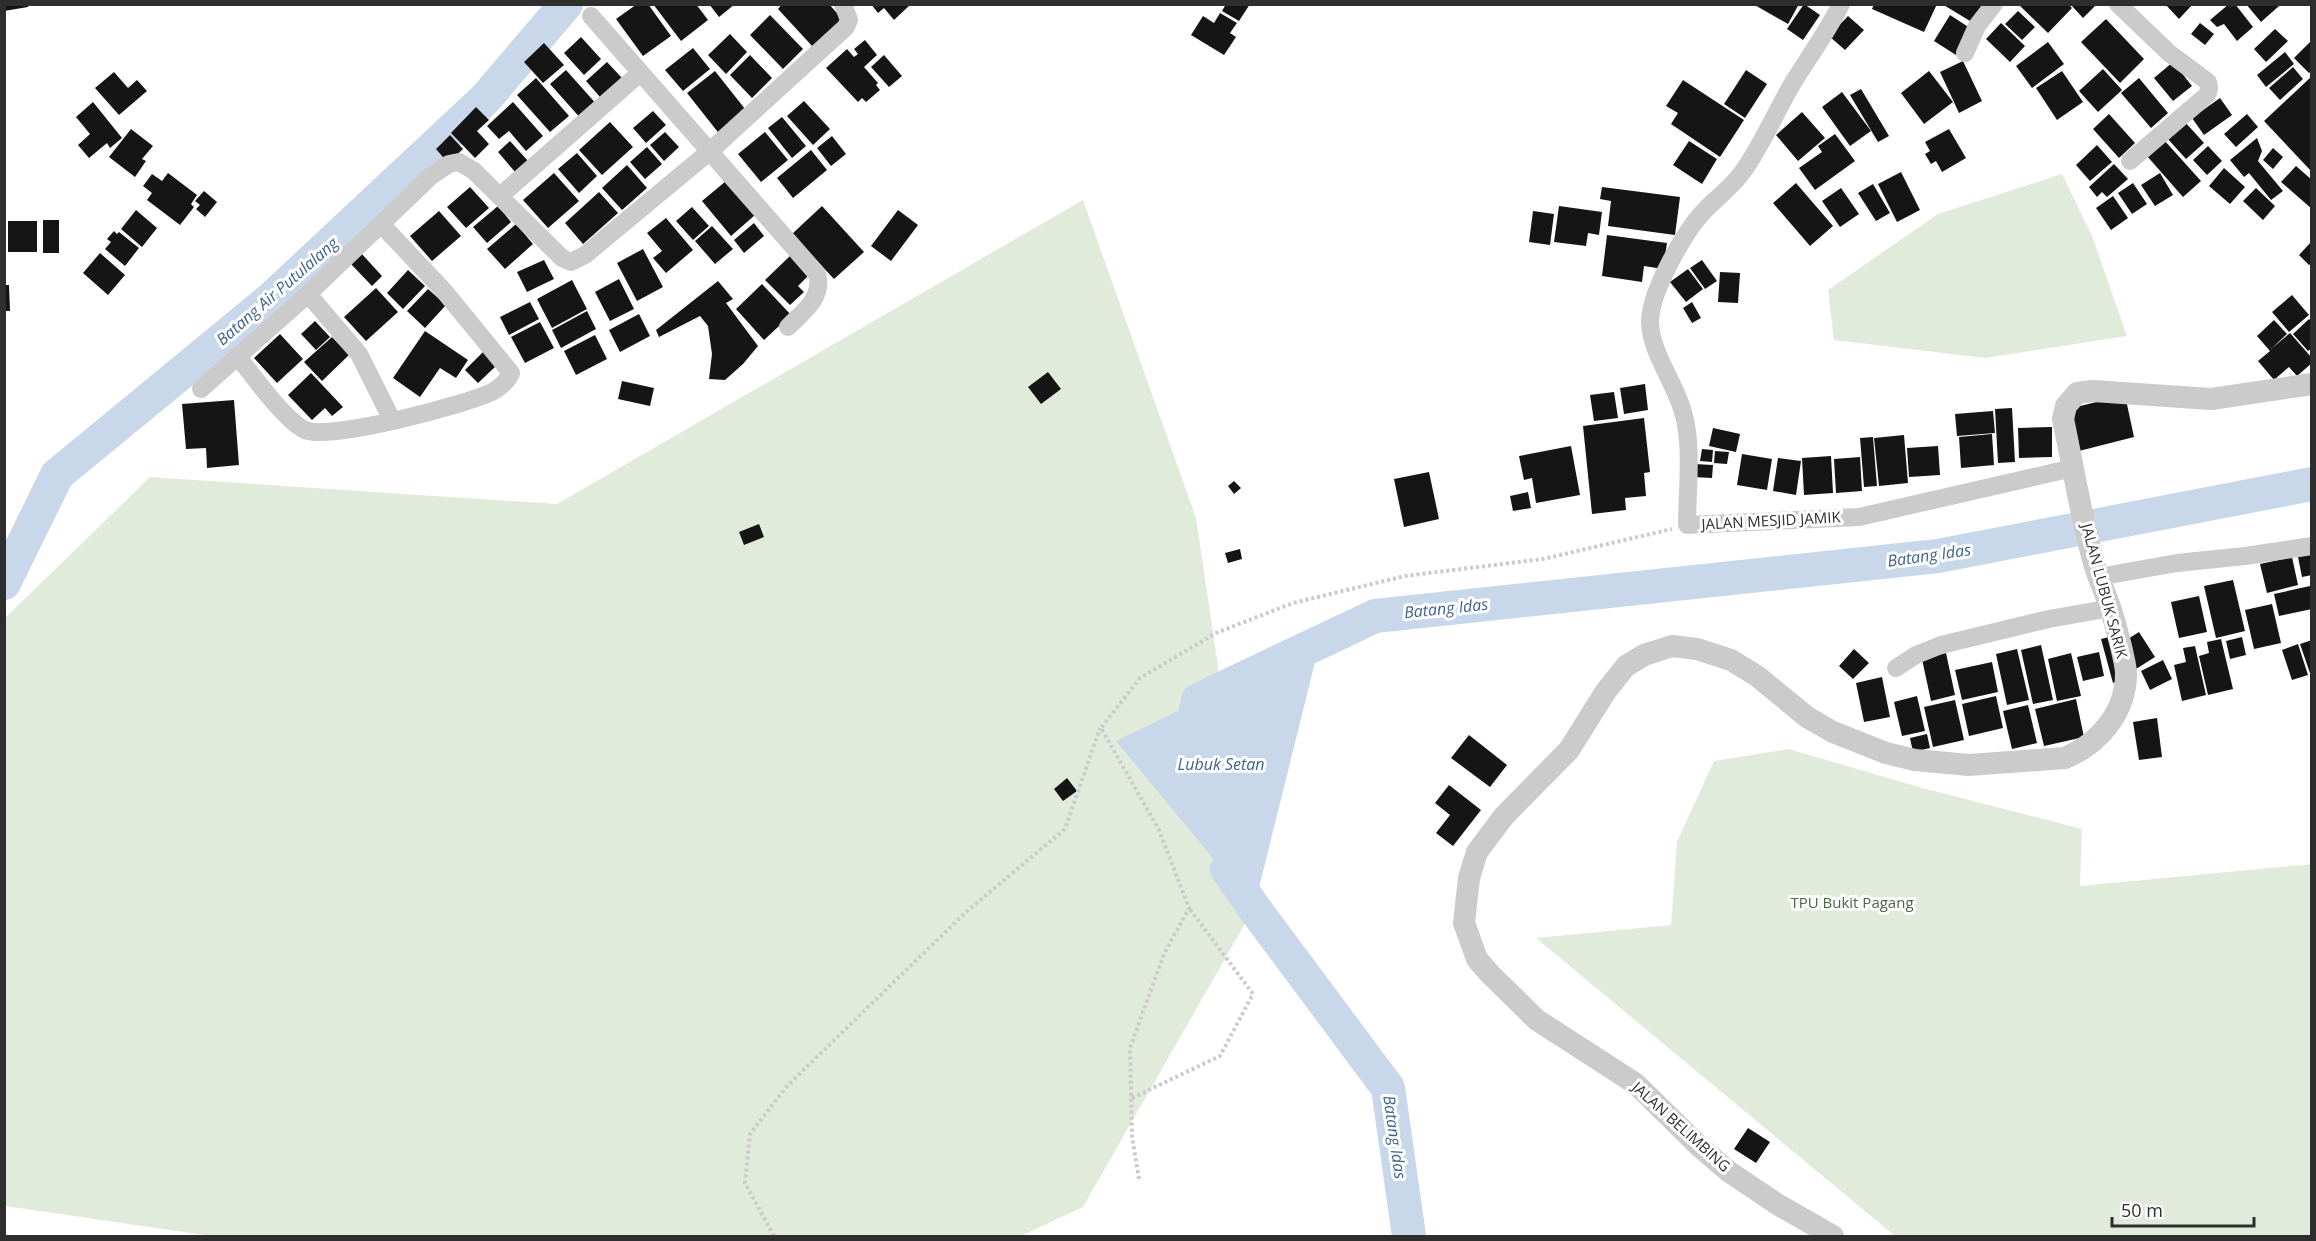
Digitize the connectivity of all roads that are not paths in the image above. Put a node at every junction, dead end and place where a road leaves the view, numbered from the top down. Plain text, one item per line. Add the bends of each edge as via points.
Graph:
1 (843, 4) edge
2 (1841, 4) edge
3 (1994, 4) edge
4 (2118, 4) edge
5 (591, 16) dead end
6 (1965, 53) dead end
7 (640, 72) junction
8 (709, 152) junction
9 (2130, 161) dead end
10 (500, 195) junction
11 (381, 224) junction
12 (308, 294) junction
13 (788, 327) dead end
14 (237, 356) junction
15 (2312, 384) edge
16 (201, 388) dead end
17 (392, 420) junction
18 (2074, 472) junction
19 (2312, 546) edge
20 (2096, 570) junction
21 (2111, 608) junction
22 (1896, 668) dead end
23 (1590, 1056) joint
24 (1833, 1236) edge

1 - 8 street via 849,20 846,27
2 - 18 street, JALAN MESJID JAMIK via 1756,152 1727,191 1691,226 1659,287 1650,321 1656,349 1684,412 1688,440 1687,525 1859,517
3 - 6 street via 1977,26
4 - 9 street via 2208,82 2209,88 2207,95
5 - 7 street
7 - 8 street
7 - 10 street
8 - 10 street via 585,255 571,262 562,258
8 - 13 street via 817,274 814,299
10 - 11 street via 467,166 459,162 449,164
11 - 12 street
11 - 17 street via 444,291 511,373 507,382 492,392
12 - 14 street
12 - 17 street via 359,354
14 - 16 street
14 - 17 street via 306,430 324,433
15 - 18 street, JALAN LUBUK SARIK via 2211,399 2077,393 2066,406 2063,419
18 - 20 street, JALAN LUBUK SARIK
19 - 20 street
20 - 21 street, JALAN LUBUK SARIK
21 - 22 street via 1941,645
21 - 23 street, JALAN LUBUK SARIK via 2126,674 2121,704 2102,734 2065,758 1970,765 1916,760 1833,732 1807,717 1756,676 1713,653 1672,646 1626,666 1569,750 1504,816 1477,852 1464,907 1464,923 1477,959 1537,1020
23 - 24 street, JALAN BELIMBING via 1636,1084 1728,1171

